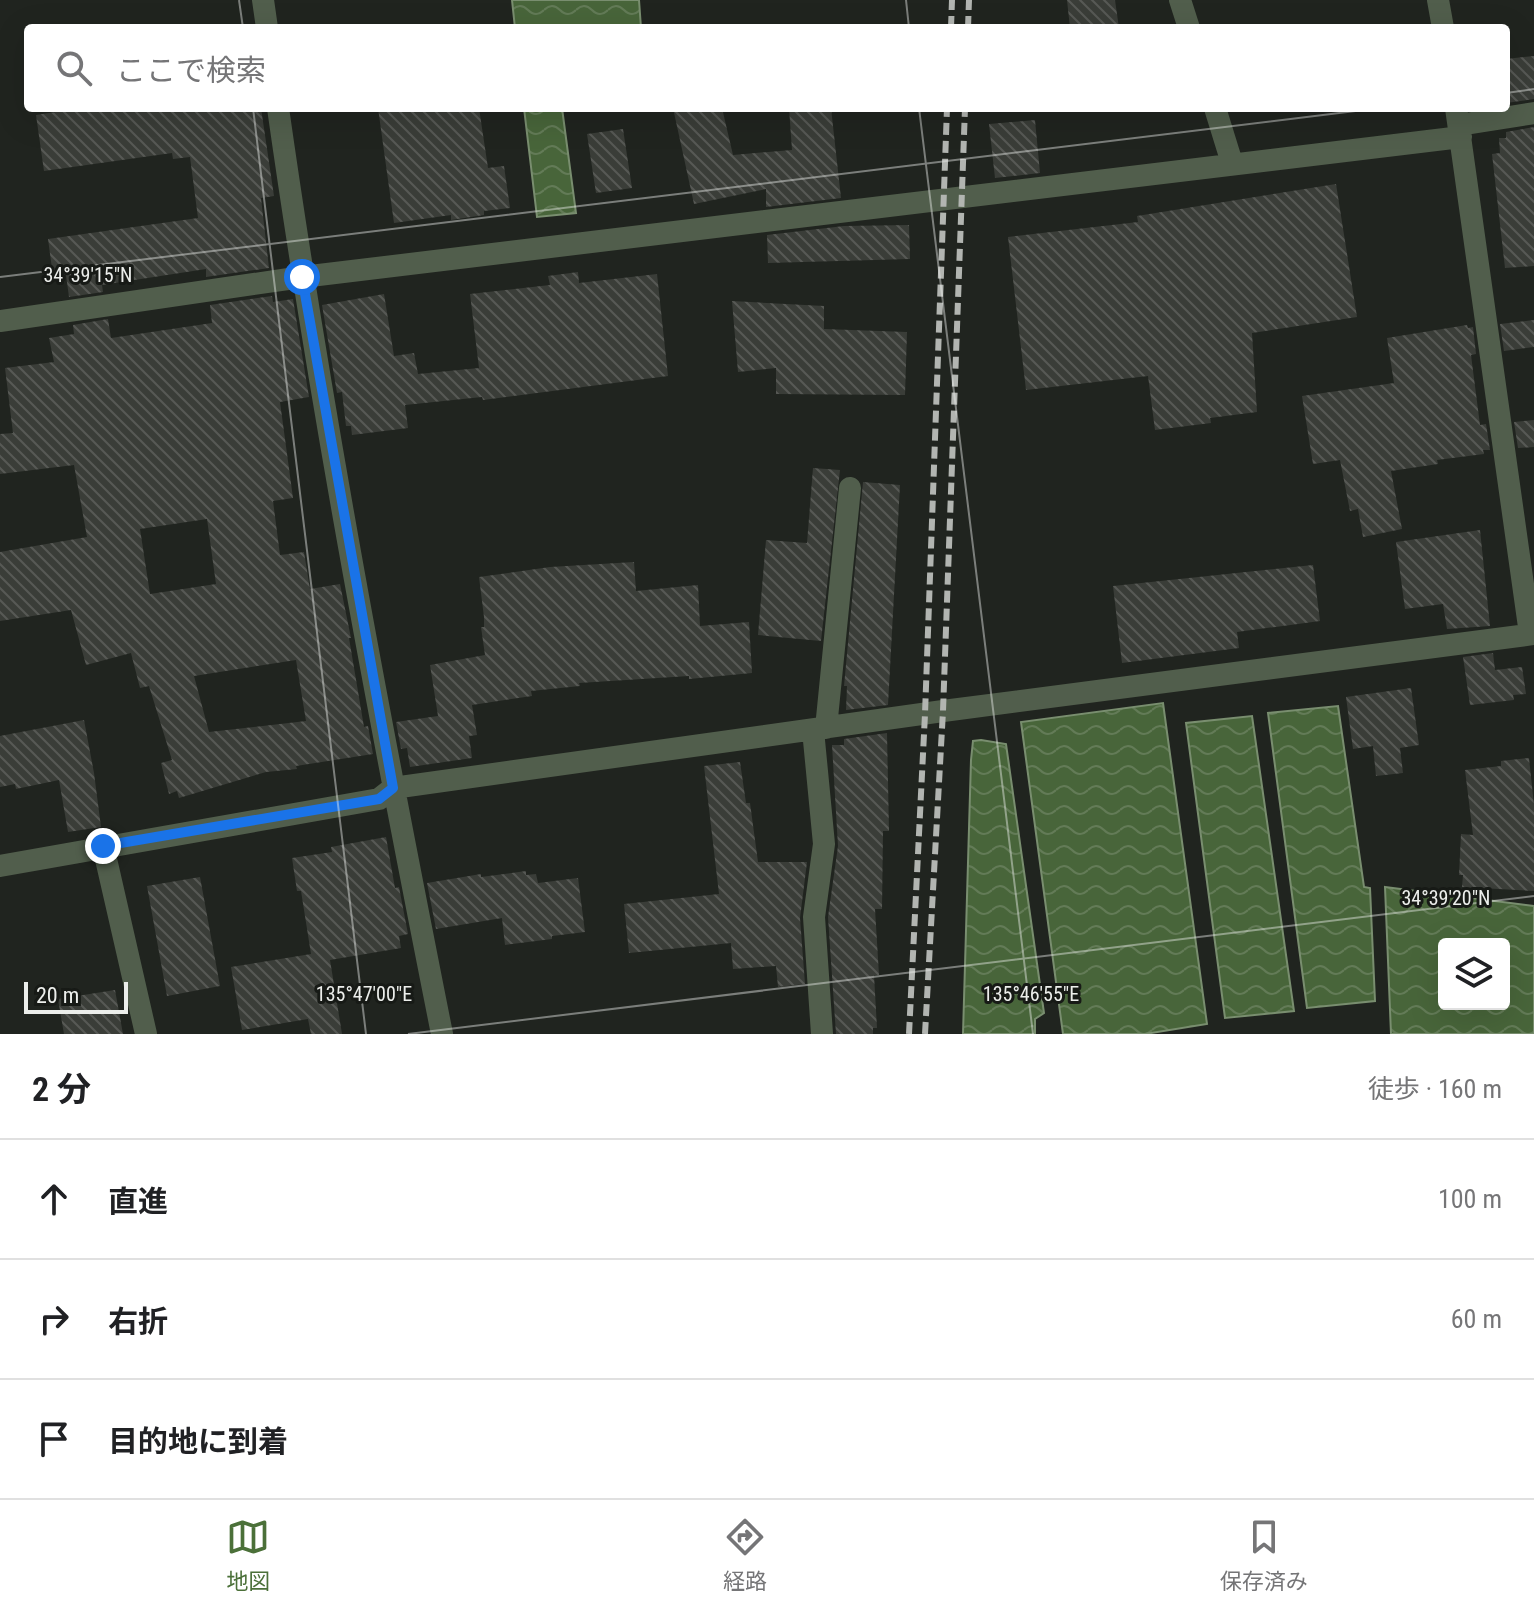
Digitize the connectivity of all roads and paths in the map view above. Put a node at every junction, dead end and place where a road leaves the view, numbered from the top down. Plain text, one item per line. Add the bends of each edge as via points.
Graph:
1 (263, 0) edge
2 (1180, 0) edge
3 (1438, 0) edge
4 (266, 24) edge
5 (1188, 24) edge
6 (1442, 24) edge
7 (279, 112) edge
8 (1216, 112) edge
9 (1534, 113) edge
10 (1458, 123) edge
11 (1232, 163) junction
12 (302, 277) junction
13 (0, 321) edge
14 (850, 488) dead end
15 (1532, 634) edge
16 (819, 729) junction
17 (393, 788) junction
18 (103, 846) junction
19 (0, 866) edge
20 (146, 1034) edge
21 (442, 1034) edge
22 (822, 1034) edge

1 - 4 street
2 - 5 street
3 - 6 street
7 - 12 street
8 - 11 street
9 - 10 street
10 - 11 street
10 - 15 street
11 - 12 street
12 - 13 street
12 - 17 street
14 - 16 street
15 - 16 street
16 - 17 street
16 - 22 street via 824,844 814,917
17 - 18 street via 379,799
17 - 21 street
18 - 19 street
18 - 20 street

